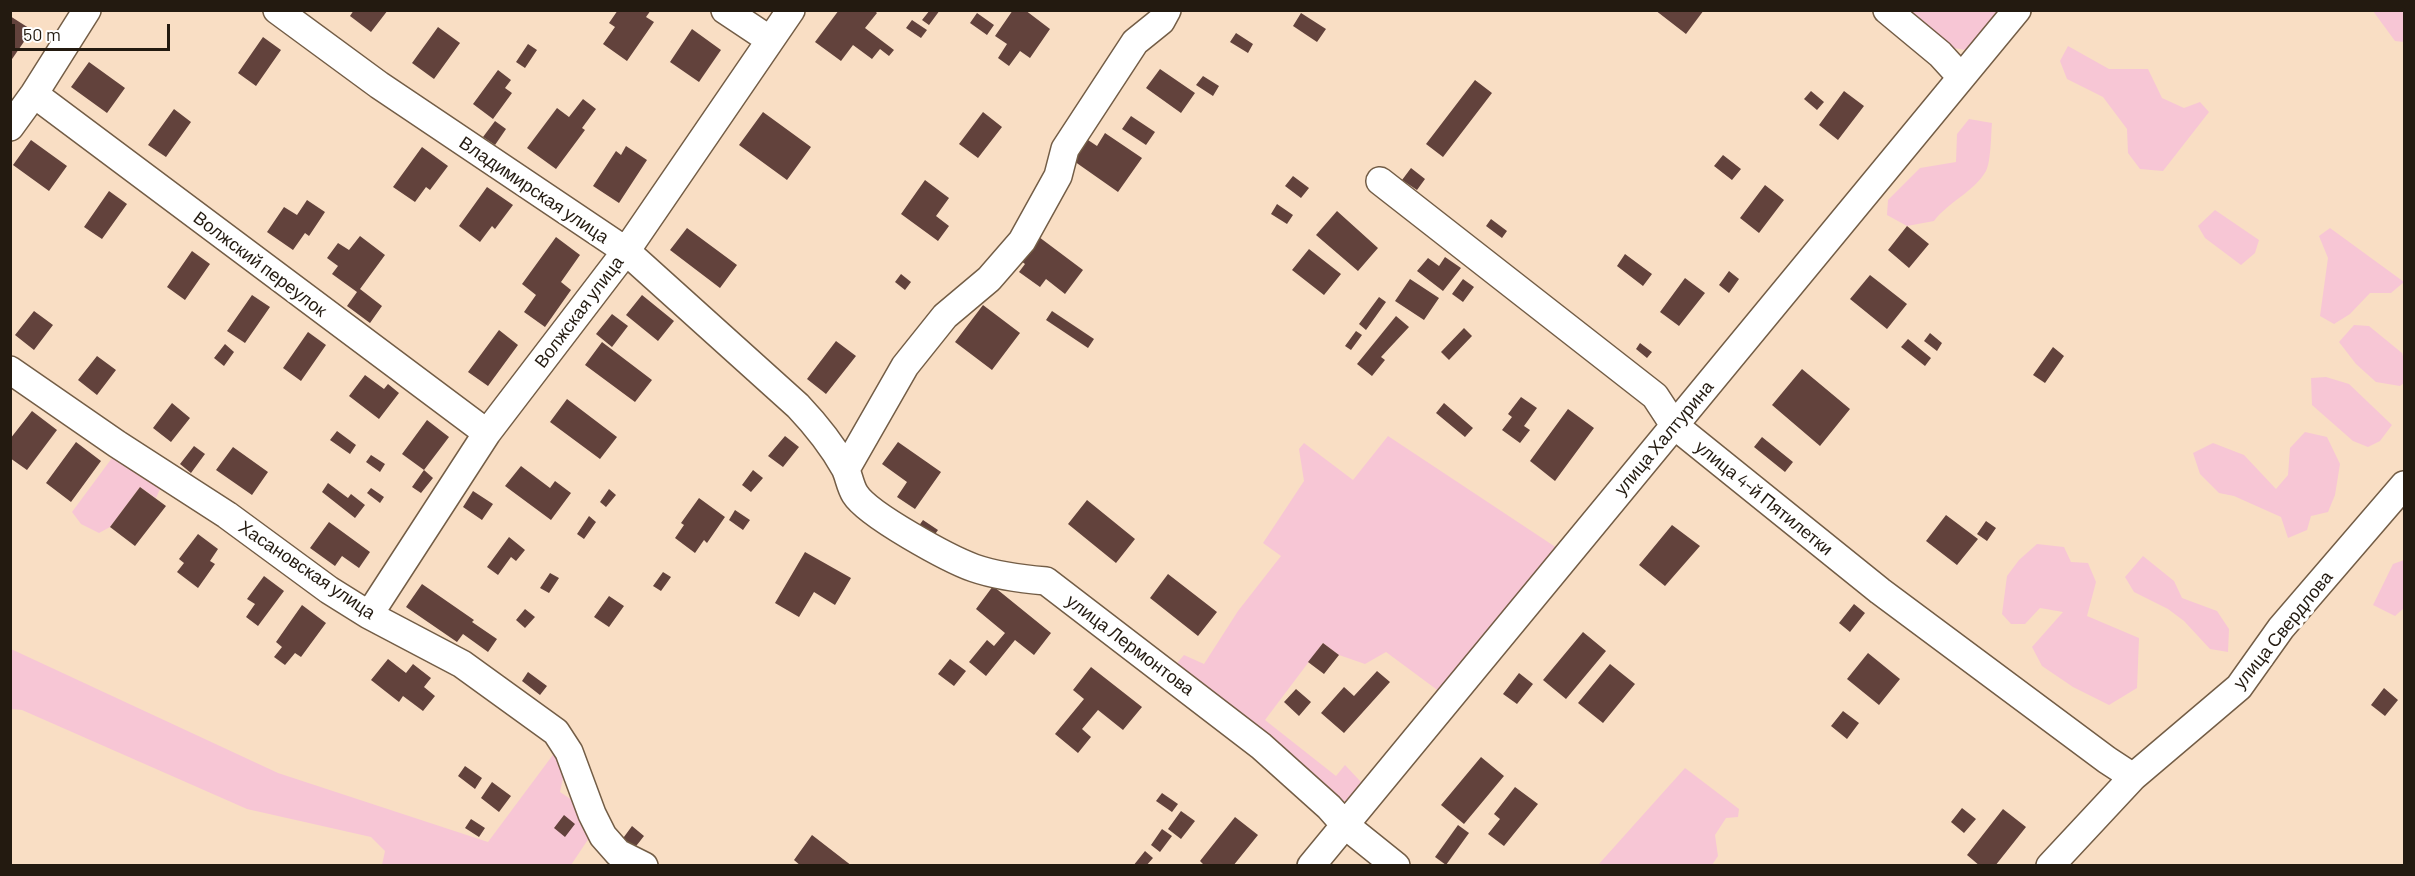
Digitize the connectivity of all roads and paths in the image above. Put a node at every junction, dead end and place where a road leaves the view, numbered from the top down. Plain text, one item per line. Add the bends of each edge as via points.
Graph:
1 (87, 10) edge
2 (277, 10) edge
3 (725, 10) edge
4 (791, 10) edge
5 (1167, 10) edge
6 (1887, 10) edge
7 (2016, 10) edge
8 (770, 40) junction
9 (1961, 77) junction
10 (34, 94) junction
11 (10, 127) edge
12 (1380, 182) dead end
13 (626, 251) junction
14 (10, 370) edge
15 (1674, 425) junction
16 (488, 433) junction
17 (846, 469) junction
18 (2404, 485) edge
19 (369, 615) junction
20 (2133, 777) junction
21 (1345, 825) junction
22 (644, 866) edge
23 (1311, 866) edge
24 (1396, 866) edge
25 (2050, 866) edge

1 - 10 street
2 - 13 street, Владимирская улица via 379,85
3 - 8 street
4 - 8 street, Волжская улица
5 - 17 street via 1161,21 1135,42 1065,149 1058,176 1022,241 989,279 945,316 905,366
6 - 9 street
7 - 9 street, улица Халтурина
8 - 13 street, Волжская улица
9 - 15 street, улица Халтурина
10 - 11 street
10 - 16 street, Волжский переулок
12 - 15 street, улица 4-й Пятилетки via 1655,396
13 - 16 street, Волжская улица
13 - 17 street, Владимирская улица via 798,406
14 - 19 street, Хасановская улица
15 - 20 street, улица 4-й Пятилетки via 1880,591
15 - 21 street, улица Халтурина
16 - 19 street, Волжская улица
17 - 21 street, улица Лермонтова via 856,495 884,519 943,554 975,568 1046,581 1261,746
18 - 20 street, улица Свердлова via 2282,628 2239,687
19 - 22 street, Хасановская улица via 462,664 556,732 569,752 603,836 618,853
20 - 25 street, улица Свердлова
21 - 23 street, улица Халтурина
21 - 24 street, улица Лермонтова

